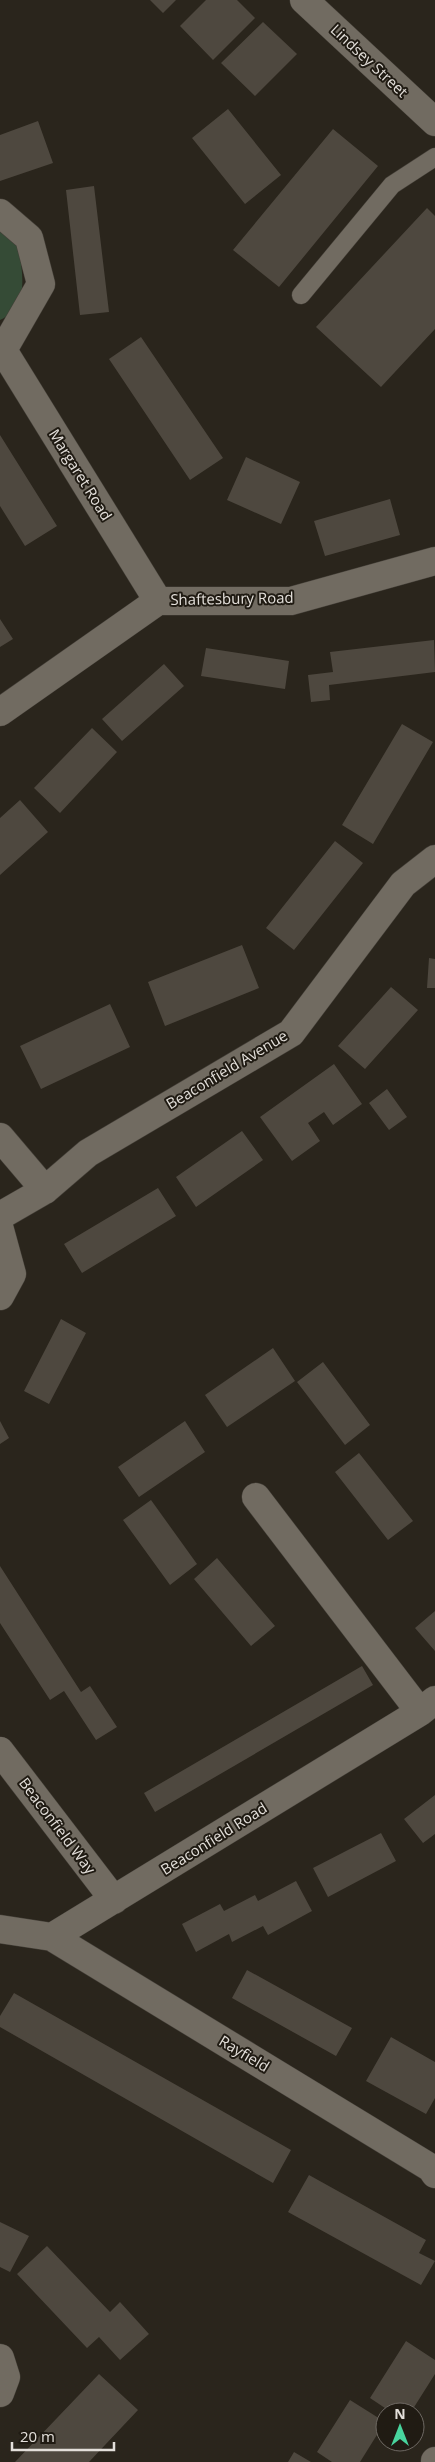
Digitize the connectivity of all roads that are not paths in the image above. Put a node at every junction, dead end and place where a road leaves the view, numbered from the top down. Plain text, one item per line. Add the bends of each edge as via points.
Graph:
1 (304, 0) edge
2 (435, 122) edge
3 (435, 157) edge
4 (0, 213) edge
5 (301, 295) dead end
6 (2, 350) edge
7 (435, 561) edge
8 (158, 600) junction
9 (0, 712) edge
10 (435, 859) edge
11 (0, 1137) edge
12 (46, 1190) junction
13 (0, 1216) edge
14 (0, 1230) edge
15 (0, 1296) edge
16 (256, 1497) dead end
17 (428, 1706) edge
18 (0, 1751) edge
19 (114, 1900) junction
20 (0, 1929) edge
21 (52, 1937) junction
22 (434, 2169) edge
23 (0, 2358) edge
24 (0, 2393) edge

1 - 2 street, Lindsey Street
3 - 5 lane via 392,185
4 - 6 street via 29,238 41,284
6 - 8 street, Margaret Road
7 - 8 street, Shaftesbury Road via 291,600
8 - 9 street, Shaftesbury Road
10 - 12 street, Beaconfield Avenue via 403,884 291,1033 88,1154
11 - 12 street
12 - 13 street, Beaconfield Avenue
14 - 15 street via 12,1274
16 - 17 street, Beaconfield Road
17 - 19 street, Beaconfield Road
18 - 19 street, Beaconfield Way
19 - 21 street, Beaconfield Road
20 - 21 street
21 - 22 street, Rayfield
23 - 24 street via 6,2377

